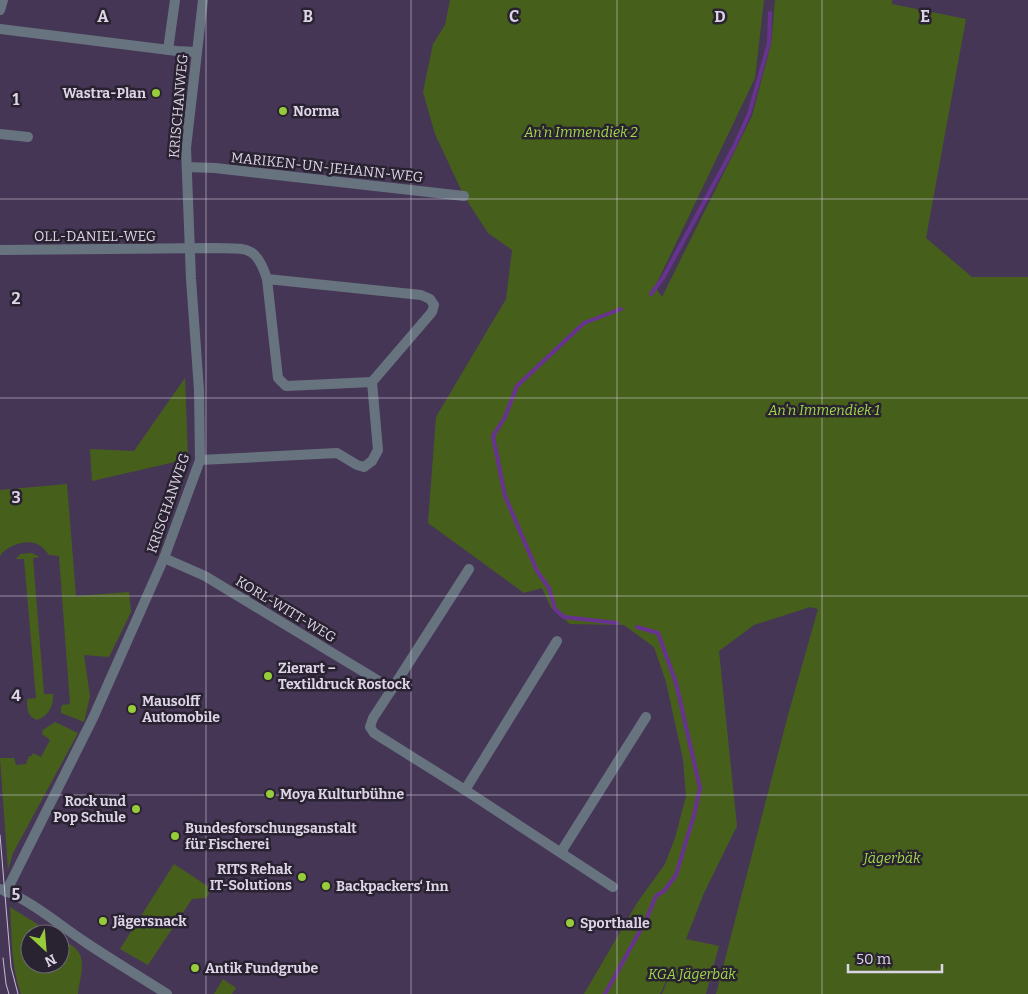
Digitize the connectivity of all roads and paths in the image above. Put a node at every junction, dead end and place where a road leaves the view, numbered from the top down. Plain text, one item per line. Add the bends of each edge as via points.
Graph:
1 (3, 0) edge
2 (175, 0) edge
3 (203, 0) edge
4 (0, 10) edge
5 (0, 29) edge
6 (168, 50) junction
7 (196, 52) junction
8 (0, 134) edge
9 (28, 137) dead end
10 (186, 167) junction
11 (464, 196) dead end
12 (191, 249) junction
13 (0, 250) edge
14 (267, 279) junction
15 (372, 382) junction
16 (200, 460) junction
17 (164, 558) junction
18 (469, 569) dead end
19 (557, 641) dead end
20 (392, 689) junction
21 (646, 717) dead end
22 (465, 790) junction
23 (561, 852) junction
24 (613, 887) dead end
25 (3, 890) edge
26 (167, 994) edge

1 - 4 street
2 - 6 street
3 - 7 street, KRISCHANWEG
5 - 6 street
6 - 7 street
7 - 10 street, KRISCHANWEG
8 - 9 street
10 - 11 street, MARIKEN-UN-JEHANN-WEG
10 - 12 street, KRISCHANWEG
12 - 13 street, OLL-DANIEL-WEG
12 - 14 street, OLL-DANIEL-WEG via 244,249 254,253 262,262
12 - 16 street, KRISCHANWEG
14 - 15 street, OLL-DANIEL-WEG via 278,378 286,386
14 - 15 street via 421,295 430,299 434,305 432,312
15 - 16 street via 378,450 364,467 337,453
16 - 17 street, KRISCHANWEG
17 - 20 street, KORL-WITT-WEG via 205,576
17 - 25 street, KRISCHANWEG via 93,718
18 - 20 street
19 - 22 street
20 - 22 street via 370,727 374,733
21 - 23 street
22 - 23 street
23 - 24 street
25 - 26 street

